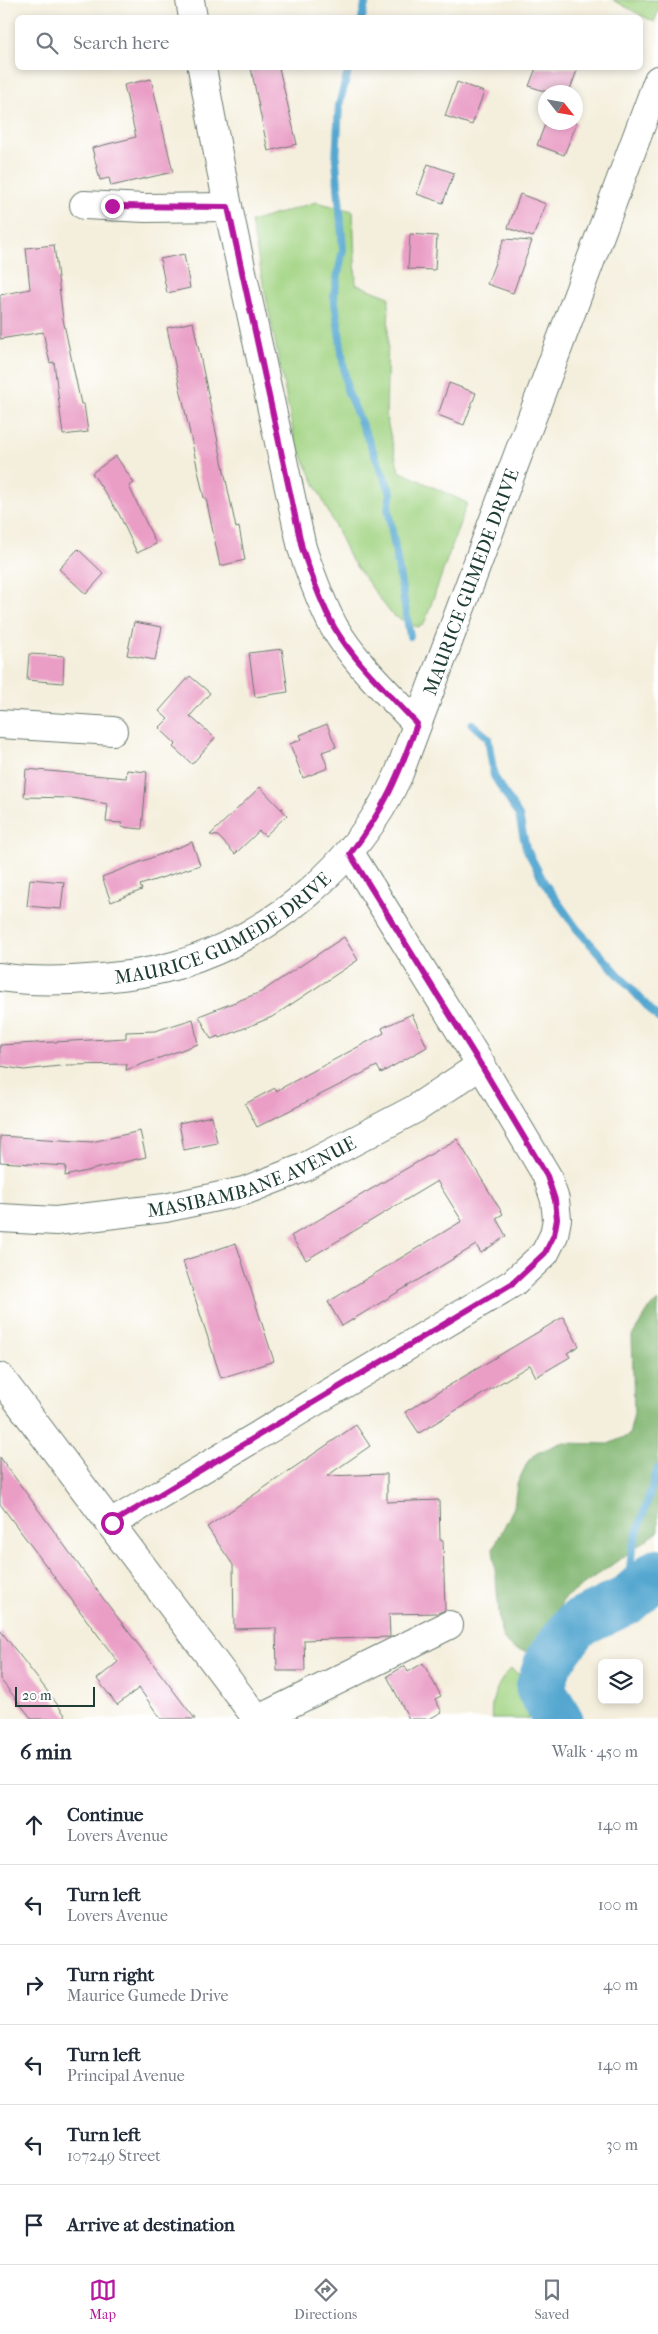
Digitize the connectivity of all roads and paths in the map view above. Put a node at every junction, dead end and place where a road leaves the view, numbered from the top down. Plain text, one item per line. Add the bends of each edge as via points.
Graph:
1 (190, 0) edge
2 (192, 15) edge
3 (202, 70) edge
4 (658, 80) edge
5 (84, 205) dead end
6 (228, 207) junction
7 (0, 724) edge
8 (417, 724) junction
9 (113, 731) dead end
10 (350, 854) junction
11 (0, 978) edge
12 (481, 1065) junction
13 (0, 1218) edge
14 (0, 1377) edge
15 (112, 1523) junction
16 (449, 1625) dead end
17 (258, 1719) edge

1 - 2 street
3 - 6 street
4 - 8 street, MAURICE GUMEDE DRIVE
5 - 6 street
6 - 8 street via 302,548 317,593 335,628 362,664
7 - 9 street
8 - 10 street, MAURICE GUMEDE DRIVE via 387,800
10 - 11 street, MAURICE GUMEDE DRIVE via 307,895 266,923 177,965 132,975 87,979 26,981
10 - 12 street
12 - 13 street, MASIBAMBANE AVENUE via 406,1113 303,1168 244,1191 165,1208 56,1221
12 - 15 street via 547,1176 557,1219 545,1253 513,1283
14 - 15 street
15 - 17 street
16 - 17 street

